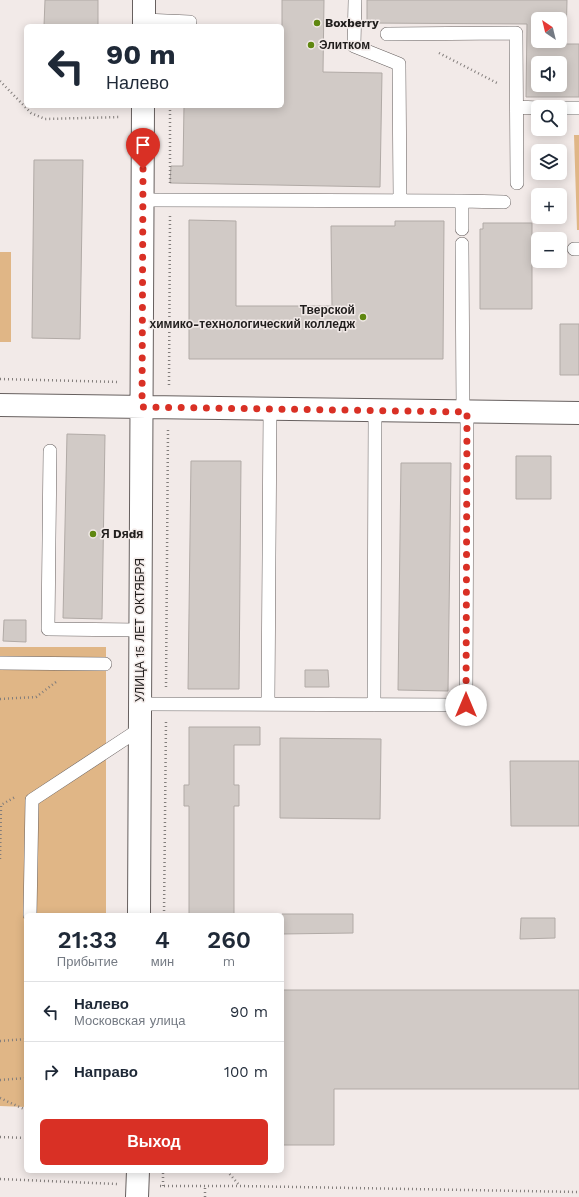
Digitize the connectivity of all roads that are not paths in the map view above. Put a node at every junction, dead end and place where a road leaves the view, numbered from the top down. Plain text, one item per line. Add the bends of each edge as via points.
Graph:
1 (355, 0) edge
2 (144, 15) edge
3 (190, 22) dead end
4 (387, 34) dead end
5 (517, 107) junction
6 (531, 108) edge
7 (567, 108) edge
8 (579, 108) edge
9 (134, 111) edge
10 (517, 183) dead end
11 (143, 200) junction
12 (400, 201) junction
13 (462, 202) junction
14 (504, 202) dead end
15 (462, 229) dead end
16 (462, 244) dead end
17 (0, 405) edge
18 (142, 407) junction
19 (270, 409) junction
20 (375, 410) junction
21 (465, 412) junction
22 (579, 413) edge
23 (50, 451) dead end
24 (140, 630) junction
25 (0, 663) edge
26 (105, 664) dead end
27 (140, 704) junction
28 (268, 704) junction
29 (374, 705) junction
30 (140, 729) junction
31 (30, 913) edge
32 (139, 913) edge

1 - 12 lane via 354,46 399,64
2 - 3 lane
4 - 5 lane via 516,33
5 - 6 lane
5 - 10 lane
7 - 8 lane
9 - 11 street, УЛИЦА 15 ЛЕТ ОКТЯБРЯ
11 - 12 lane
11 - 18 street, УЛИЦА 15 ЛЕТ ОКТЯБРЯ
12 - 13 lane
13 - 14 lane
13 - 15 lane
16 - 21 lane
17 - 18 street
18 - 19 street
18 - 24 street, УЛИЦА 15 ЛЕТ ОКТЯБРЯ
19 - 20 street
19 - 28 lane
20 - 21 street
20 - 29 lane
21 - 22 street
21 - 29 lane via 466,705
23 - 24 lane via 48,629
24 - 27 street, УЛИЦА 15 ЛЕТ ОКТЯБРЯ
25 - 26 lane
27 - 28 lane
27 - 30 street, УЛИЦА 15 ЛЕТ ОКТЯБРЯ
28 - 29 lane
30 - 31 lane via 32,800
30 - 32 street, УЛИЦА 15 ЛЕТ ОКТЯБРЯ

